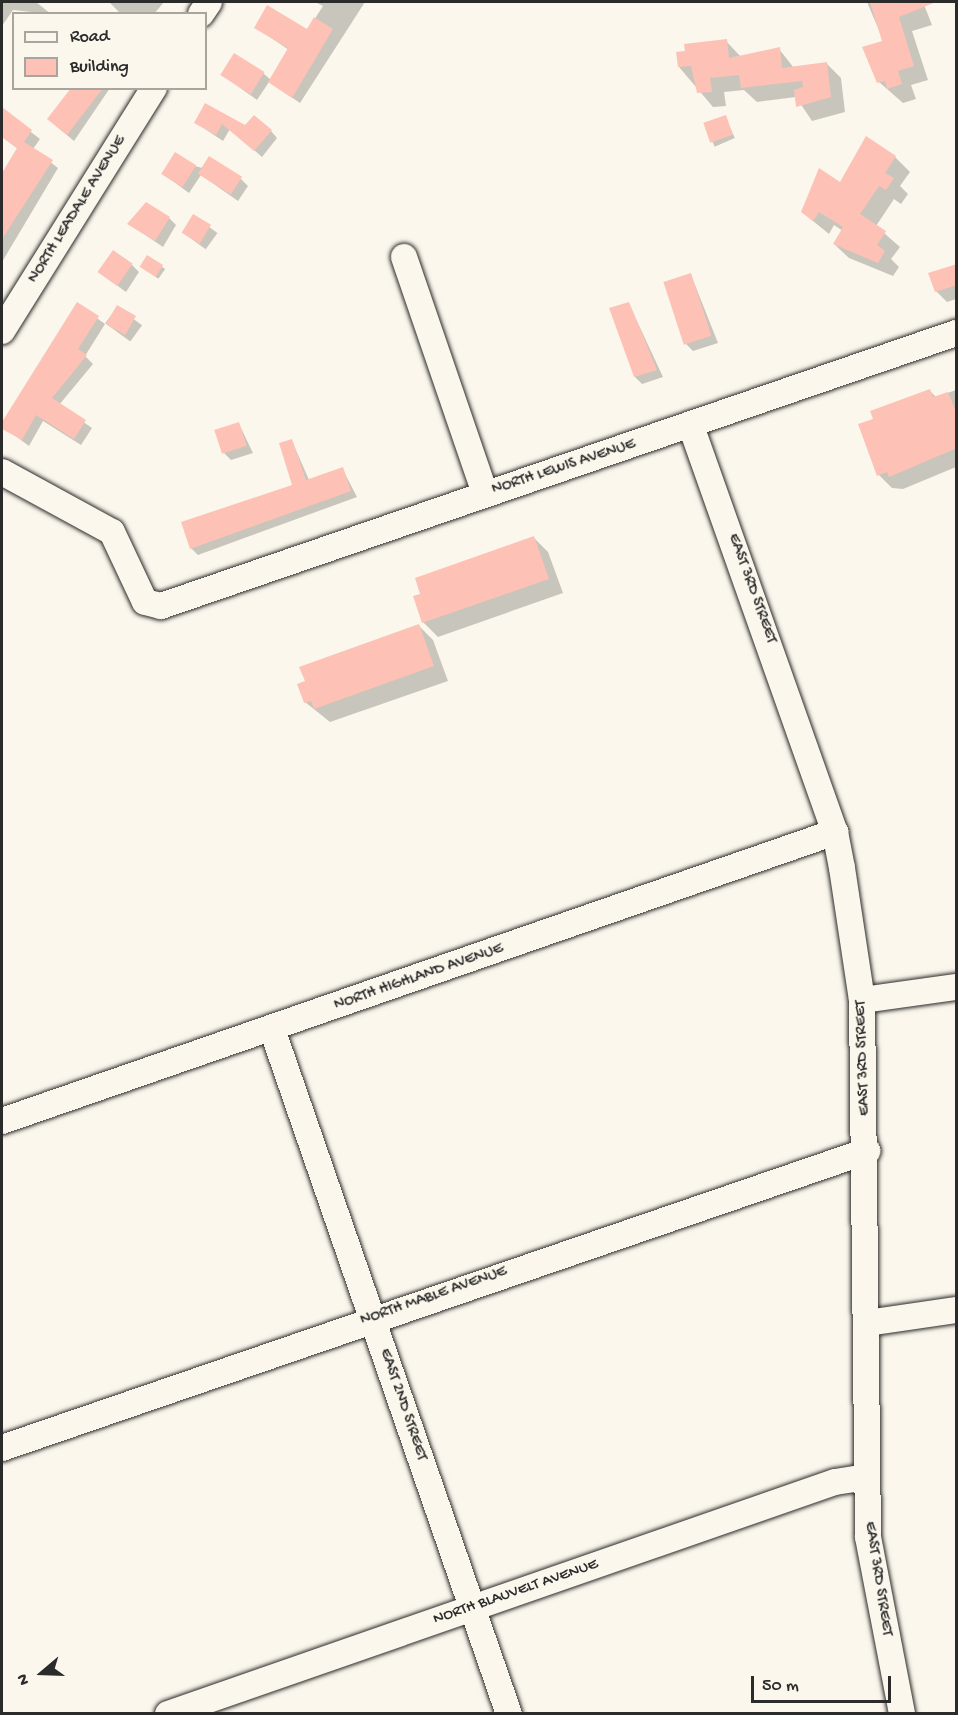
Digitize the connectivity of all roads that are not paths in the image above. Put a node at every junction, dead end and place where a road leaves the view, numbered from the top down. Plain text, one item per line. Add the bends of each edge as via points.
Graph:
1 (153, 90) edge
2 (404, 257) dead end
3 (2, 331) edge
4 (957, 333) edge
5 (692, 426) junction
6 (2, 471) edge
7 (485, 494) junction
8 (836, 832) junction
9 (957, 987) edge
10 (862, 1000) junction
11 (272, 1029) junction
12 (2, 1122) edge
13 (867, 1151) junction
14 (957, 1310) edge
15 (372, 1318) junction
16 (867, 1323) junction
17 (2, 1448) edge
18 (865, 1477) junction
19 (472, 1608) junction
20 (172, 1713) edge
21 (509, 1713) edge
22 (902, 1713) edge

1 - 3 street, NORTH LEADALE AVENUE
2 - 7 street
4 - 5 street, NORTH LEWIS AVENUE
5 - 7 street, NORTH LEWIS AVENUE
5 - 8 street, EAST 3RD STREET
6 - 7 street, NORTH LEWIS AVENUE via 112,532 145,602 171,604
8 - 10 street, EAST 3RD STREET
8 - 11 street, NORTH HIGHLAND AVENUE
9 - 10 street
10 - 13 street, EAST 3RD STREET
11 - 12 street, NORTH HIGHLAND AVENUE
11 - 15 street, EAST 2ND STREET
13 - 15 street, NORTH MABLE AVENUE
13 - 16 street, EAST 3RD STREET
14 - 16 street
15 - 17 street, NORTH MABLE AVENUE
15 - 19 street, EAST 2ND STREET
16 - 18 street, EAST 3RD STREET
18 - 19 street, NORTH BLAUVELT AVENUE
18 - 22 street, EAST 3RD STREET via 872,1566
19 - 20 street, NORTH BLAUVELT AVENUE
19 - 21 street, EAST 2ND STREET

